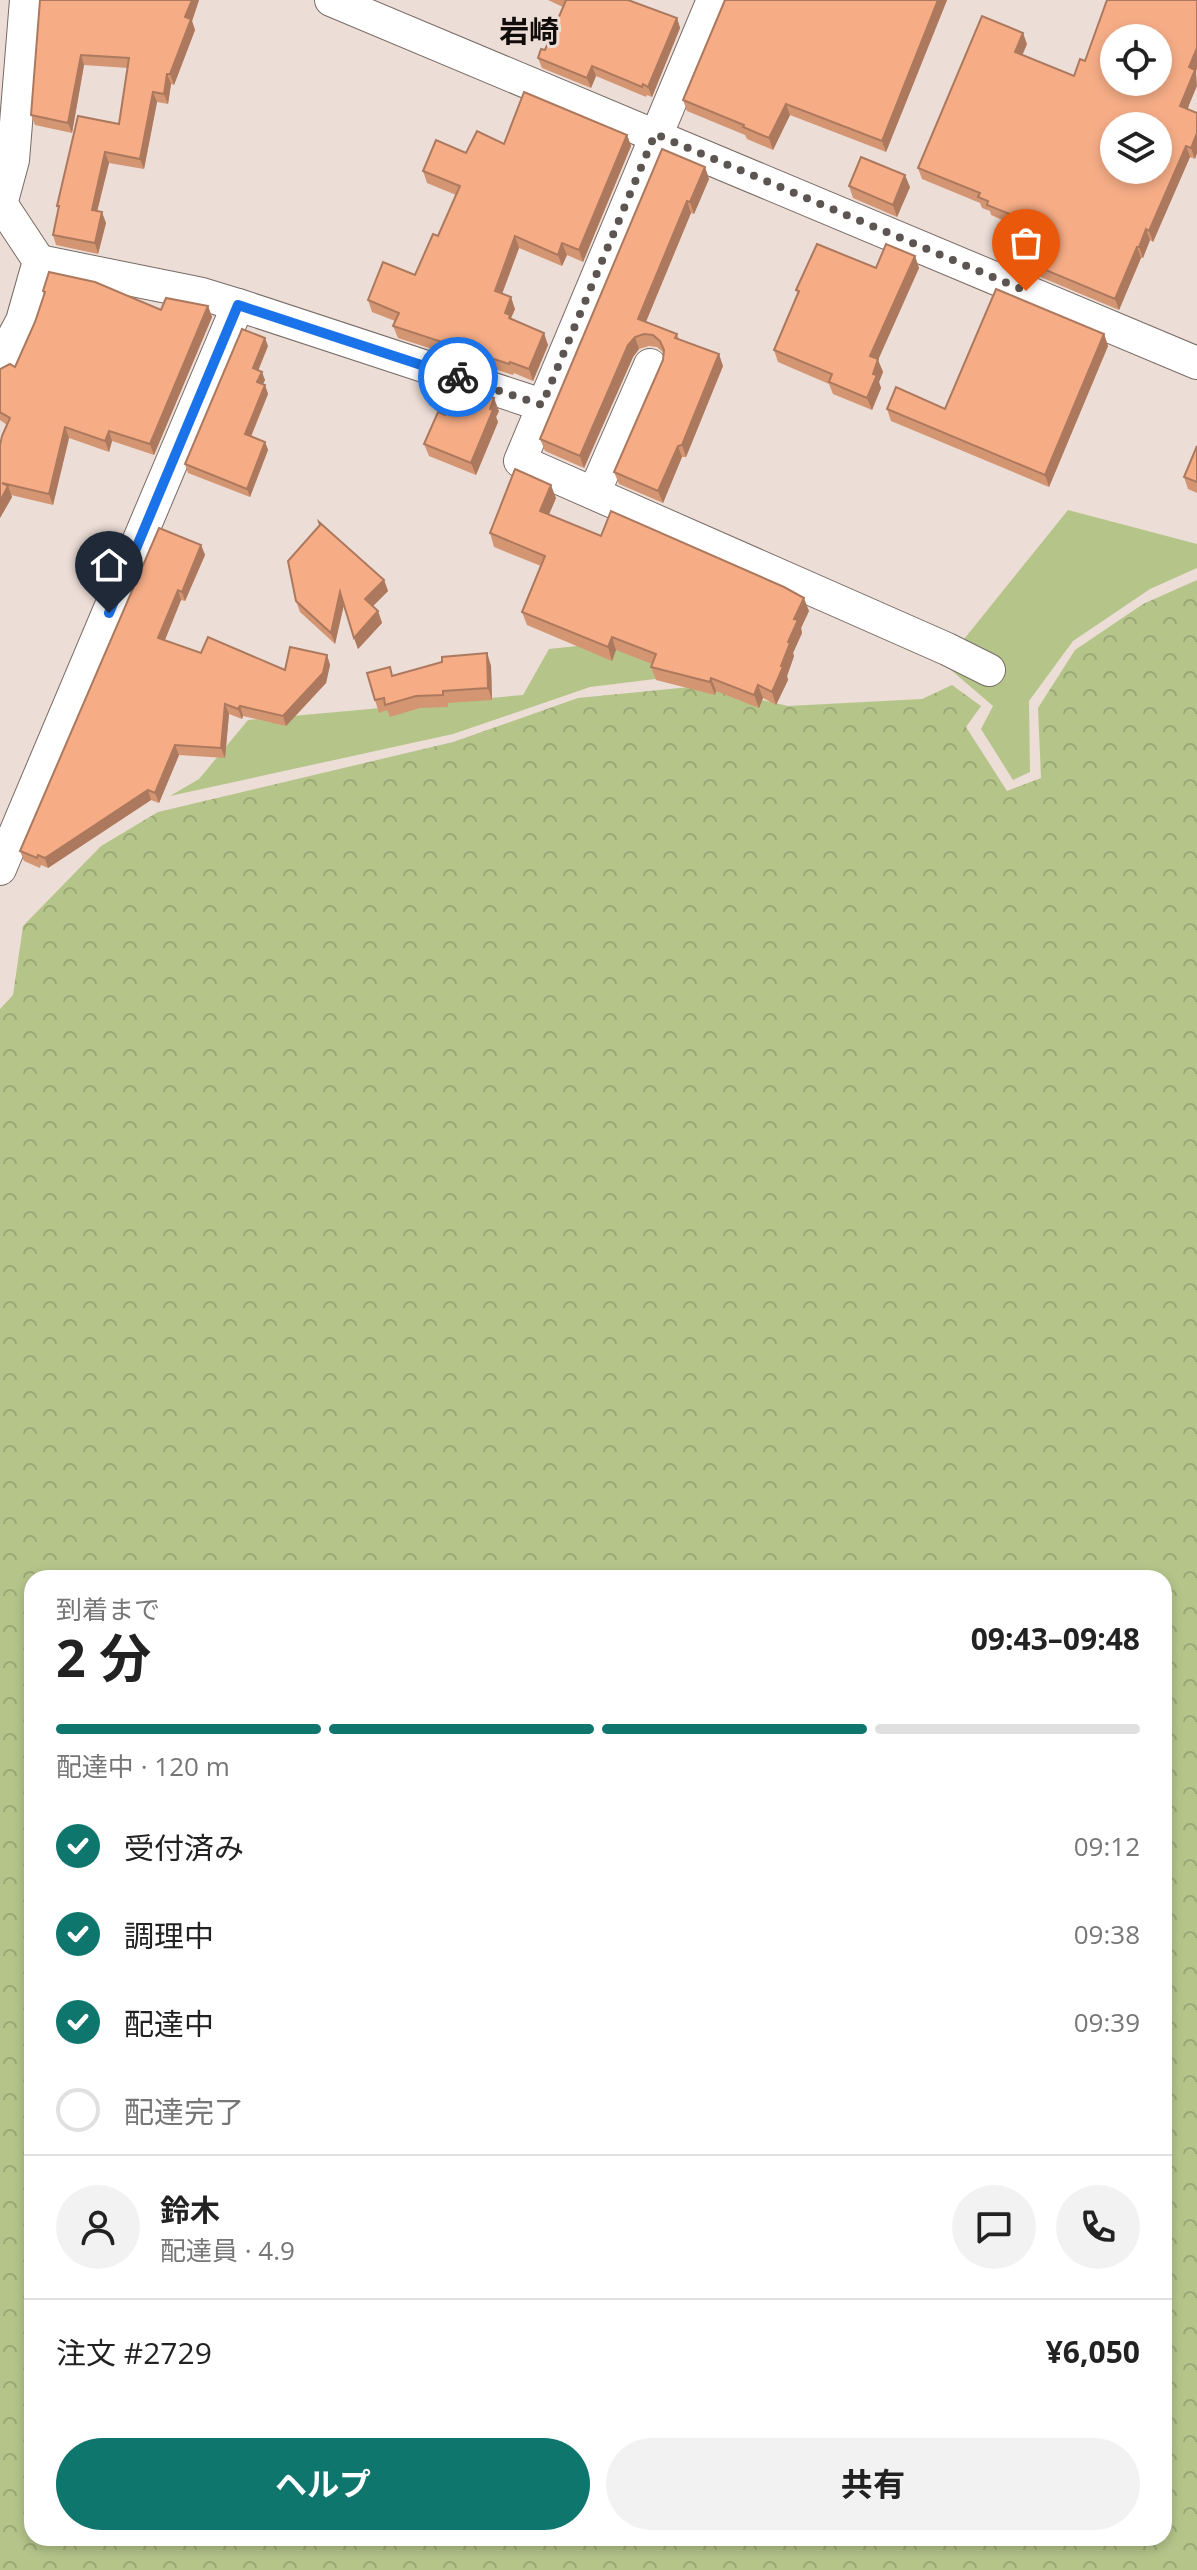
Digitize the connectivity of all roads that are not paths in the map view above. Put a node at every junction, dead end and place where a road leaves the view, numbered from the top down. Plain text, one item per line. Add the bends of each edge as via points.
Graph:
1 (26, 0) edge
2 (331, 0) edge
3 (713, 0) edge
4 (655, 134) junction
5 (1, 206) edge
6 (39, 261) junction
7 (238, 305) junction
8 (0, 362) edge
9 (1197, 363) edge
10 (650, 365) dead end
11 (542, 405) junction
12 (594, 493) junction
13 (989, 670) dead end
14 (0, 869) edge

1 - 5 street via 13,160
2 - 4 street
3 - 4 street
4 - 9 street
4 - 11 street
5 - 6 street
6 - 7 street
6 - 8 street via 22,321
7 - 11 street
7 - 14 street
10 - 12 street
11 - 12 street via 520,461
12 - 13 street

